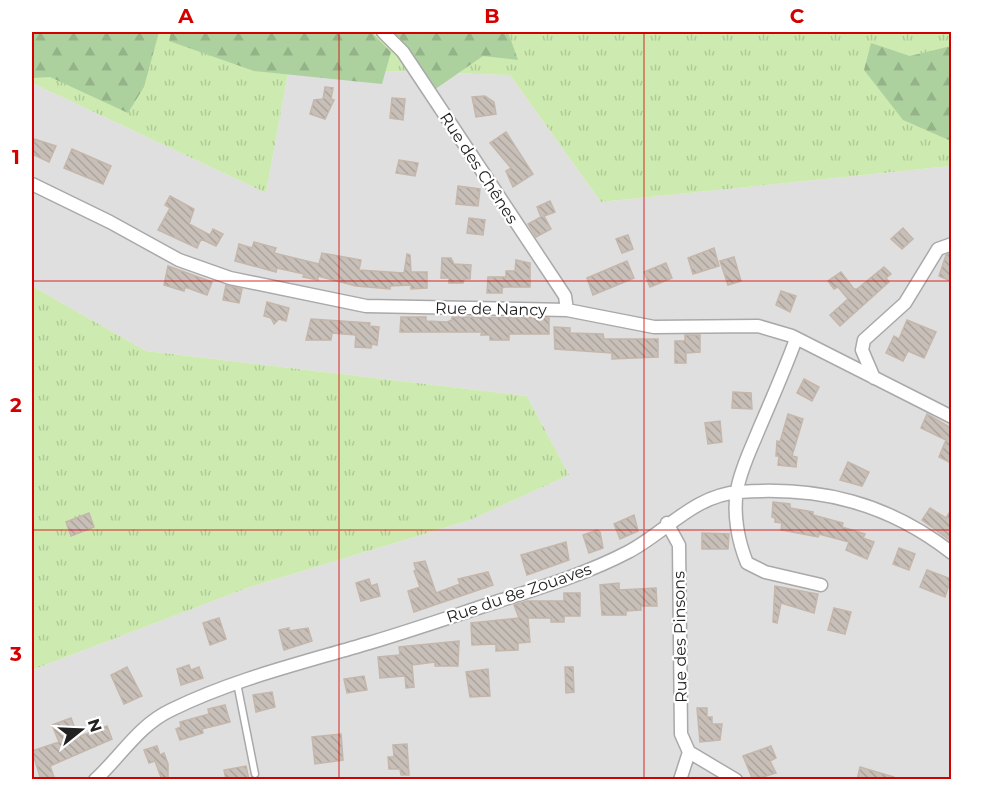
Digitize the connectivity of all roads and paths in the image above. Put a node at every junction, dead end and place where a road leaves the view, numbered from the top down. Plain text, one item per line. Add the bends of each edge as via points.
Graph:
1 (383, 32) edge
2 (32, 184) edge
3 (951, 244) edge
4 (567, 310) junction
5 (796, 339) junction
6 (811, 346) junction
7 (789, 361) junction
8 (873, 378) junction
9 (951, 417) edge
10 (740, 492) junction
11 (667, 524) junction
12 (951, 553) edge
13 (821, 585) dead end
14 (237, 682) junction
15 (689, 752) junction
16 (255, 774) dead end
17 (95, 780) edge
18 (680, 780) edge
19 (736, 780) edge

1 - 4 street, Rue des Chênes via 403,52 565,296
2 - 4 street, Rue de Nancy via 179,260 230,278 366,306
3 - 8 street via 938,249 905,303 864,340 862,350
4 - 5 street, Rue de Nancy via 654,327 758,326
5 - 6 street, Rue de Nancy
5 - 7 street
6 - 7 street
6 - 8 street, Rue de Nancy
7 - 10 street via 744,462
8 - 9 street, Rue de Nancy
10 - 11 street, Rue du 8e Zouaves via 697,505
10 - 12 street, Rue du 8e Zouaves via 806,493 849,499 925,532
10 - 13 street via 739,543 747,563 765,572
11 - 14 street, Rue du 8e Zouaves via 629,551 535,590
11 - 15 street, Rue des Pinsons via 680,545 681,734
14 - 16 lane
14 - 17 street, Rue du 8e Zouaves via 168,711 143,729
15 - 18 street
15 - 19 street

